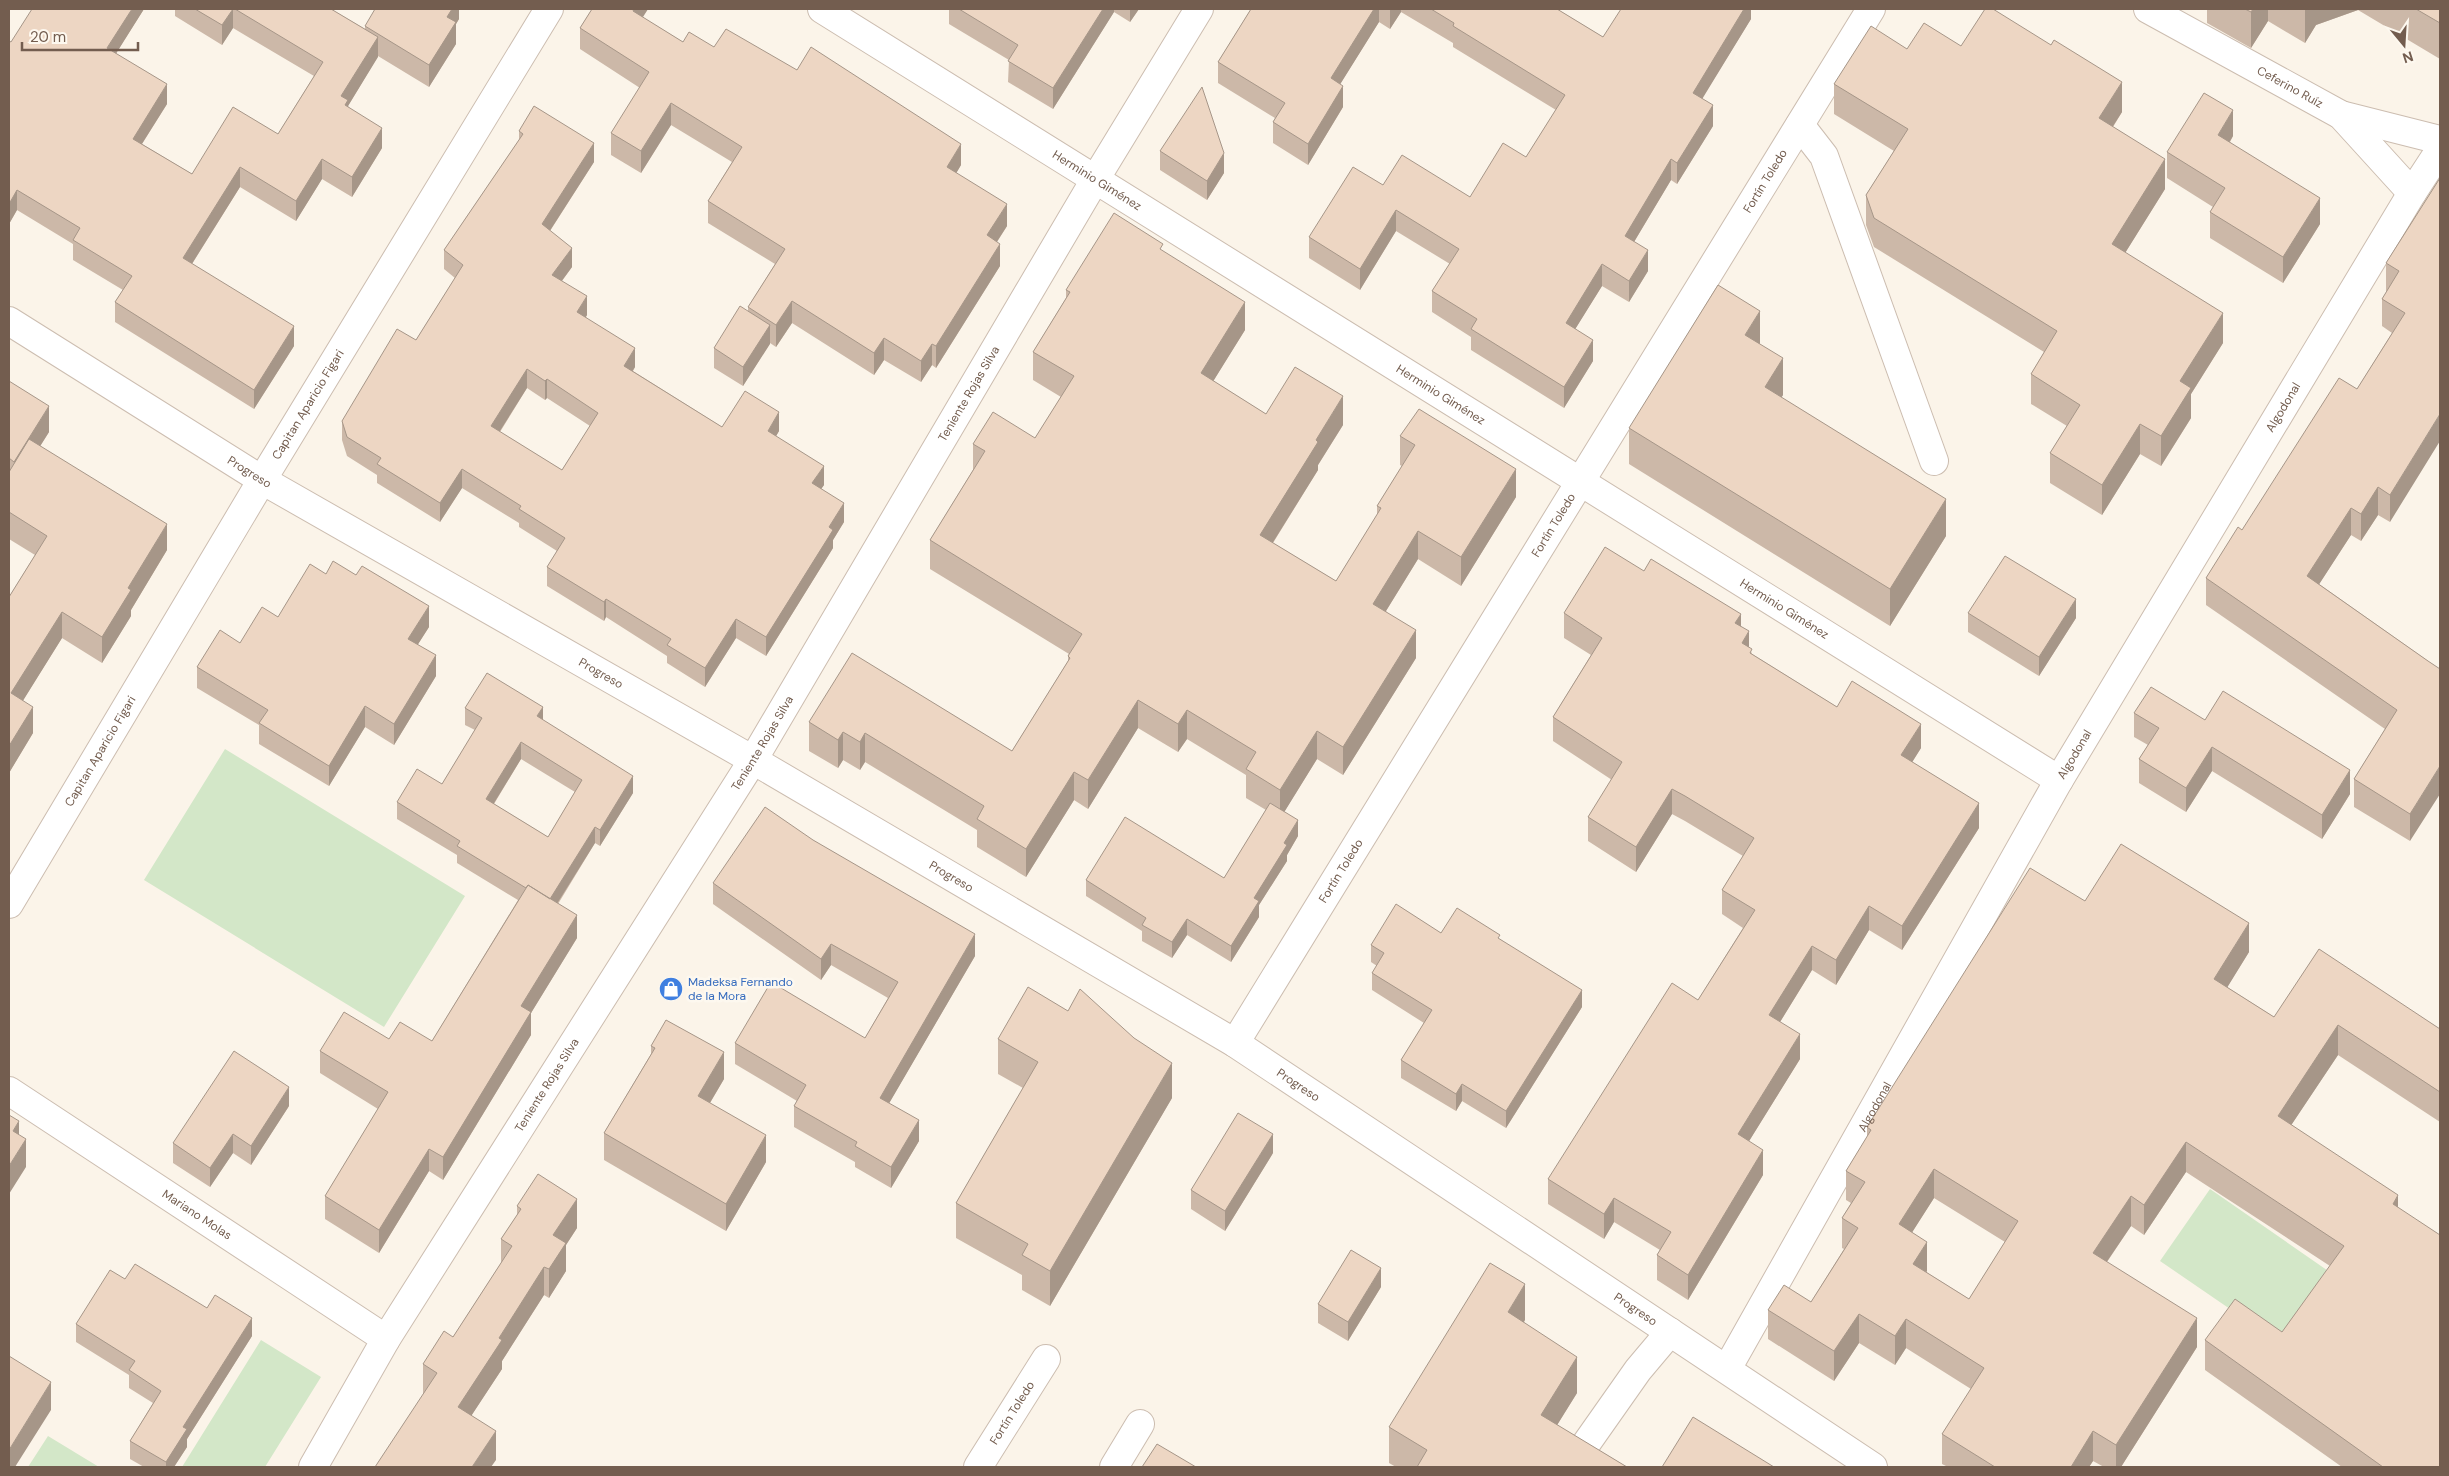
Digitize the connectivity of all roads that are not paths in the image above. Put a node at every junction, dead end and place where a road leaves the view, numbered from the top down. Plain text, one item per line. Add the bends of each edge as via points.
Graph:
1 (549, 9) edge
2 (822, 9) edge
3 (1199, 9) edge
4 (1871, 9) edge
5 (2153, 10) edge
6 (2341, 115) junction
7 (1800, 125) junction
8 (2440, 140) edge
9 (2440, 150) edge
10 (1096, 178) junction
11 (2412, 193) junction
12 (9, 320) edge
13 (1934, 460) dead end
14 (262, 480) junction
15 (1582, 480) junction
16 (753, 760) junction
17 (2059, 780) junction
18 (9, 904) edge
19 (1235, 1043) junction
20 (9, 1091) edge
21 (1670, 1332) junction
22 (386, 1339) junction
23 (1046, 1359) dead end
24 (1727, 1369) junction
25 (1140, 1424) dead end
26 (1581, 1451) edge
27 (313, 1467) edge
28 (978, 1467) edge
29 (1114, 1467) edge
30 (1873, 1467) edge

1 - 14 street, Capitan Aparicio Figari
2 - 10 street, Herminio Giménez
3 - 10 street, Teniente Rojas Silva
4 - 7 street, Fortín Toledo
5 - 6 street, Ceferino Ruíz
6 - 8 street
6 - 11 street, Ceferino Ruíz
7 - 13 street via 1824,156
7 - 15 street, Fortín Toledo
9 - 11 street, Algodonal
10 - 15 street, Herminio Giménez
10 - 16 street, Teniente Rojas Silva
11 - 17 street, Algodonal
12 - 14 street, Progreso
14 - 16 street, Progreso
14 - 18 street, Capitan Aparicio Figari
15 - 17 street, Herminio Giménez
15 - 19 street, Fortín Toledo
16 - 19 street, Progreso
16 - 22 street, Teniente Rojas Silva
17 - 24 street, Algodonal
19 - 21 street, Progreso
20 - 22 street, Mariano Molas
21 - 24 street, Progreso
21 - 26 street via 1638,1370
22 - 27 street, Teniente Rojas Silva
23 - 28 street, Fortín Toledo
24 - 30 street, Progreso
25 - 29 street

